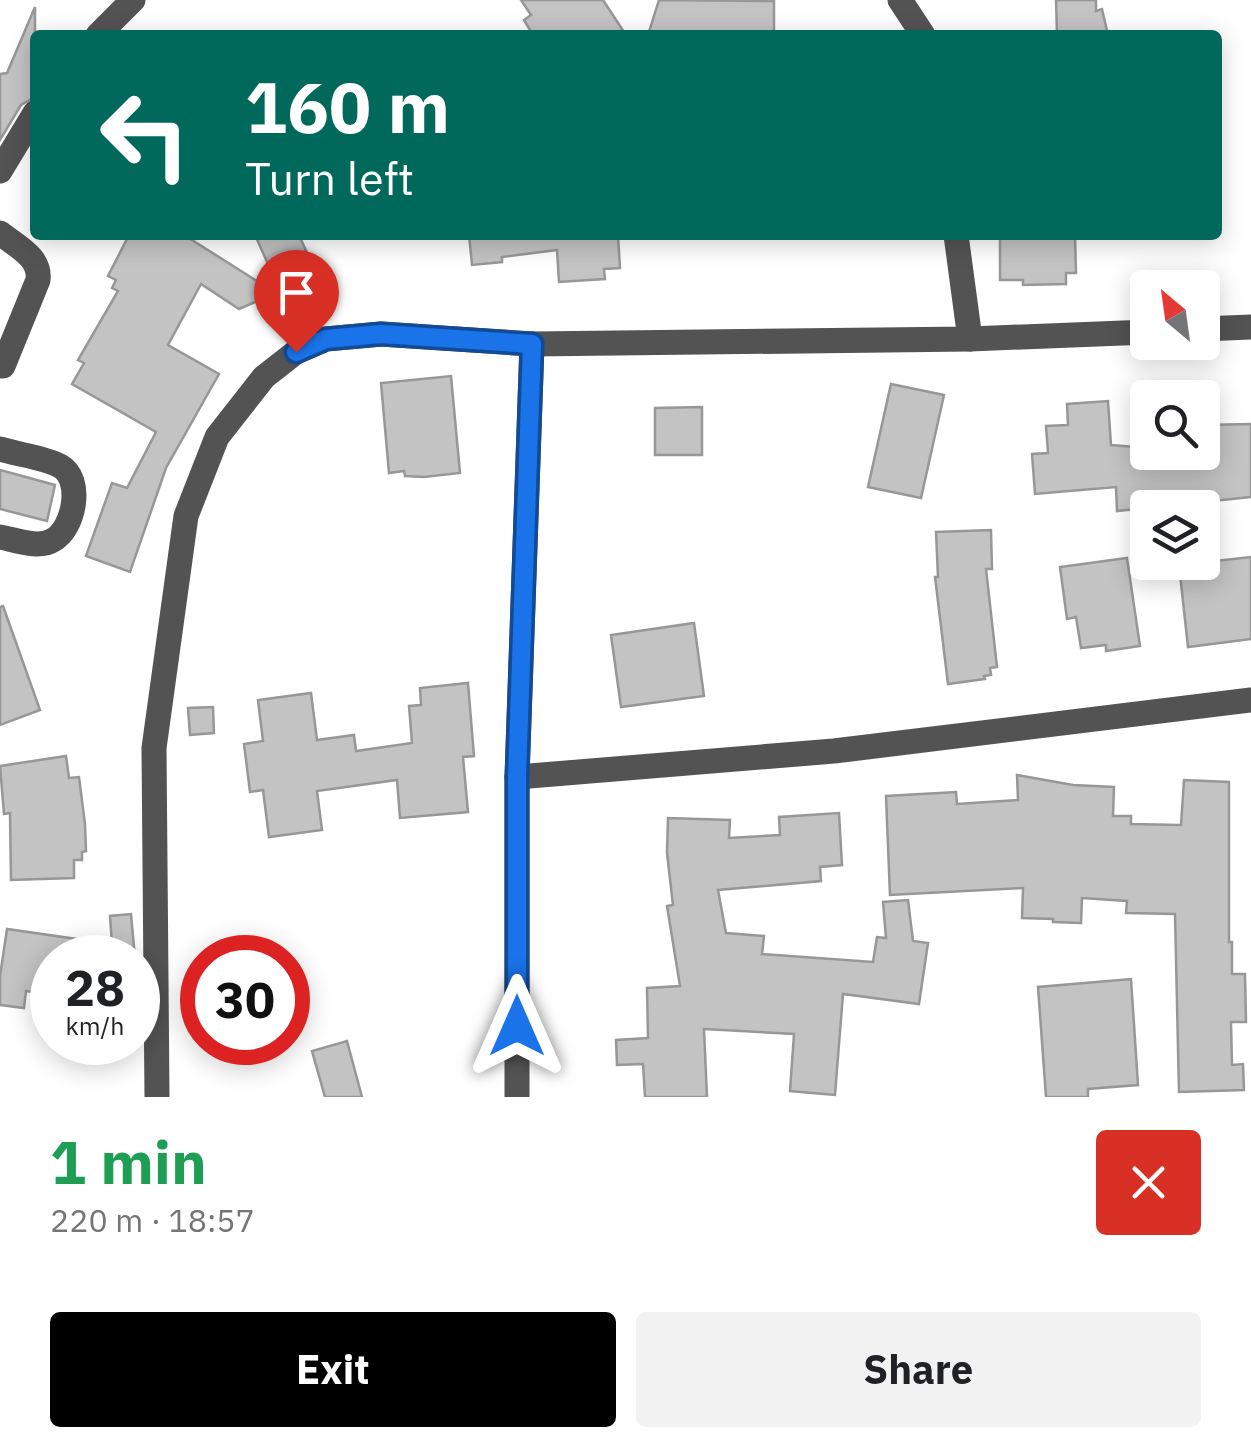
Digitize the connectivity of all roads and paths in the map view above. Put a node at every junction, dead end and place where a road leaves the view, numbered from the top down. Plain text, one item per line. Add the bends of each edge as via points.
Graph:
1 (133, 0) edge
2 (900, 0) edge
3 (103, 30) edge
4 (919, 30) edge
5 (30, 121) edge
6 (0, 172) edge
7 (0, 233) edge
8 (957, 240) edge
9 (1251, 327) edge
10 (1220, 329) edge
11 (1130, 333) edge
12 (970, 340) junction
13 (532, 344) junction
14 (3, 366) dead end
15 (0, 449) edge
16 (0, 537) edge
17 (1251, 700) edge
18 (517, 777) junction
19 (157, 1097) edge
20 (517, 1097) edge

1 - 3 street
2 - 4 street
5 - 6 street
7 - 14 street via 40,270
8 - 12 street
9 - 10 street
11 - 12 street
12 - 13 street
13 - 18 street
13 - 19 street via 381,334 326,339 264,376 217,437 186,516 154,748
15 - 16 street via 62,467 76,492 54,540
17 - 18 street via 834,750
18 - 20 street

